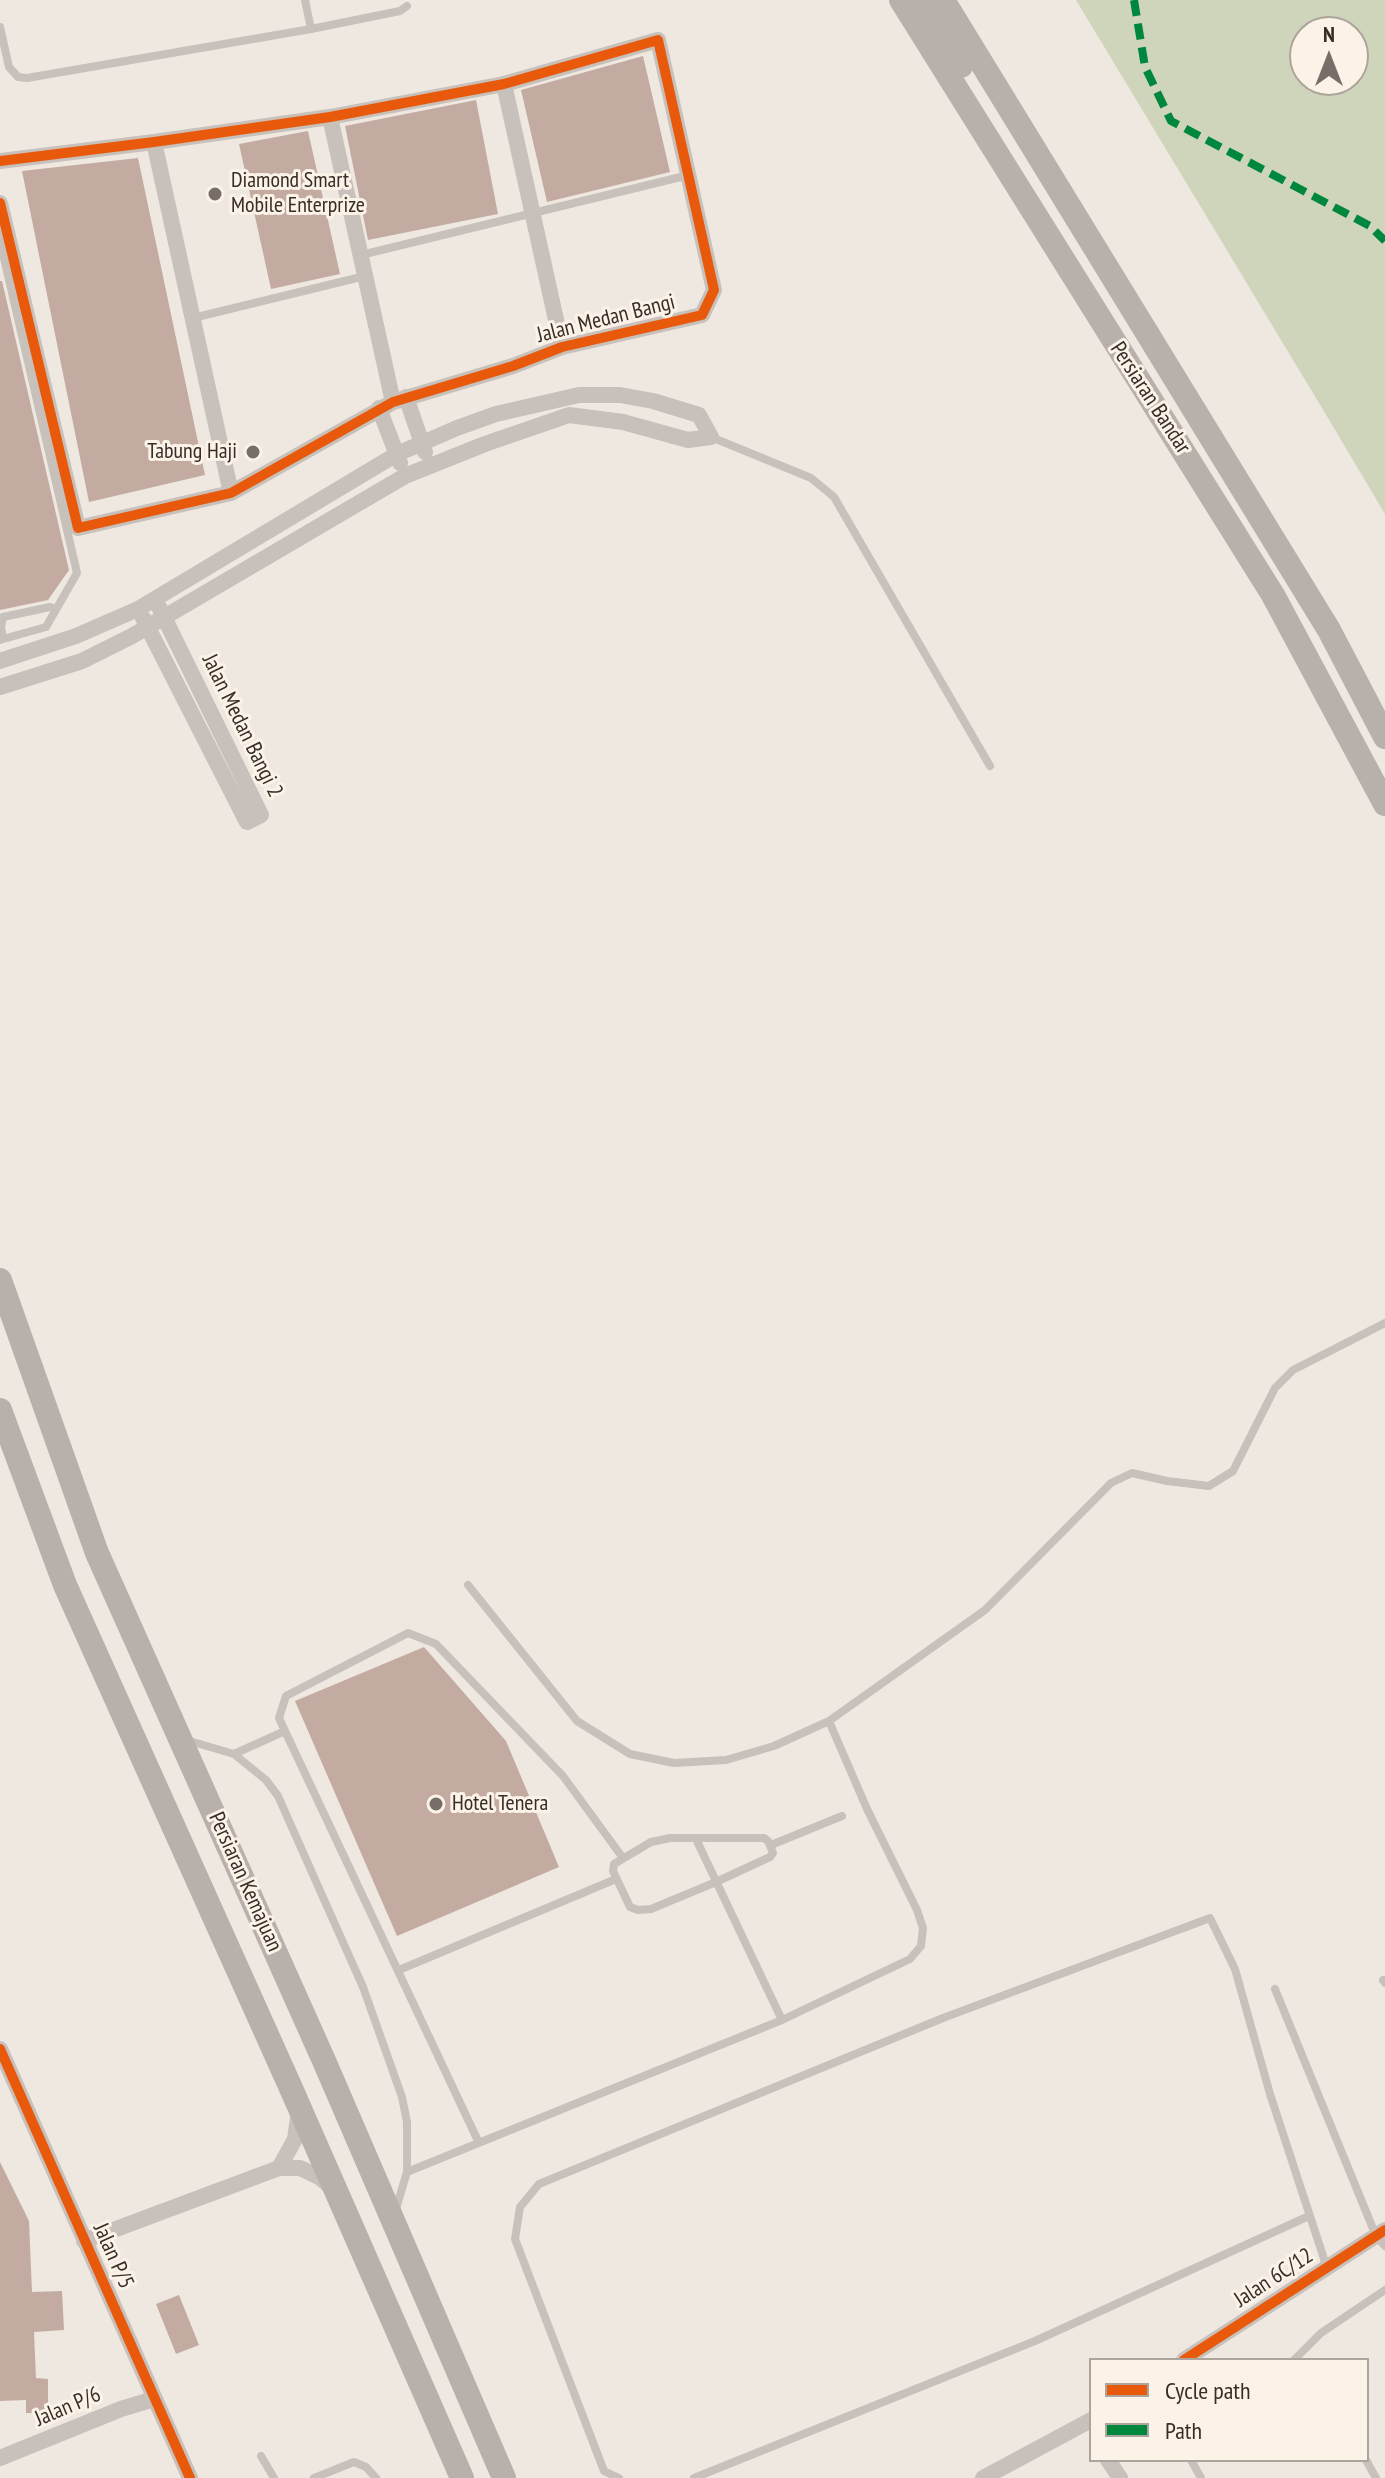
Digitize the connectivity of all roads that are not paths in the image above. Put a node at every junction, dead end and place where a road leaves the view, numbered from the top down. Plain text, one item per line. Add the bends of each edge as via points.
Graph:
1 (305, 0) edge
2 (901, 0) edge
3 (922, 0) edge
4 (943, 0) edge
5 (961, 0) edge
6 (407, 6) dead end
7 (0, 27) edge
8 (311, 29) junction
9 (970, 45) junction
10 (504, 84) junction
11 (330, 117) junction
12 (984, 133) junction
13 (154, 142) junction
14 (0, 161) edge
15 (689, 175) junction
16 (0, 203) edge
17 (532, 213) junction
18 (0, 241) edge
19 (360, 255) junction
20 (365, 276) junction
21 (193, 318) junction
22 (562, 347) junction
23 (393, 403) junction
24 (711, 437) junction
25 (422, 443) junction
26 (397, 454) junction
27 (429, 465) junction
28 (405, 476) junction
29 (231, 493) junction
30 (156, 599) junction
31 (55, 609) junction
32 (138, 609) junction
33 (164, 617) junction
34 (0, 627) edge
35 (147, 627) junction
36 (2, 640) edge
37 (0, 661) edge
38 (0, 687) edge
39 (1385, 737) edge
40 (990, 766) dead end
41 (1385, 804) edge
42 (0, 1280) edge
43 (1385, 1323) edge
44 (0, 1410) edge
45 (468, 1585) dead end
46 (829, 1721) junction
47 (285, 1731) junction
48 (181, 1739) junction
49 (234, 1754) junction
50 (842, 1816) dead end
51 (696, 1839) junction
52 (771, 1845) junction
53 (623, 1858) junction
54 (616, 1879) junction
55 (716, 1882) junction
56 (399, 1970) junction
57 (1275, 1989) dead end
58 (782, 2020) junction
59 (0, 2049) edge
60 (299, 2108) junction
61 (479, 2143) junction
62 (279, 2168) junction
63 (407, 2172) junction
64 (333, 2189) junction
65 (1309, 2216) junction
66 (393, 2221) junction
67 (1382, 2238) edge
68 (84, 2241) junction
69 (1327, 2268) junction
70 (1385, 2290) edge
71 (1305, 2357) edge
72 (1187, 2358) edge
73 (154, 2399) junction
74 (1089, 2426) edge
75 (261, 2456) dead end
76 (0, 2458) edge
77 (190, 2478) edge
78 (274, 2478) edge
79 (314, 2478) edge
80 (376, 2478) edge
81 (462, 2478) edge
82 (504, 2478) edge
83 (619, 2478) edge
84 (694, 2478) edge
85 (983, 2478) edge

1 - 8 lane
2 - 12 main road, Persiaran Bandar
3 - 12 main road via 961,64
4 - 9 main road, Persiaran Bandar
5 - 9 main road
6 - 8 lane
7 - 8 lane via 12,73 27,78
9 - 39 main road, Persiaran Bandar via 1329,630
10 - 11 street, Jalan Medan Bangi
10 - 15 street, Jalan Medan Bangi via 658,40
10 - 17 street, Jalan Medan Bangi
11 - 13 street, Jalan Medan Bangi
11 - 19 street
12 - 41 main road, Persiaran Bandar via 1273,595
13 - 14 street, Jalan Medan Bangi
13 - 21 street
15 - 17 lane
15 - 22 street, Jalan Medan Bangi via 714,290 702,315
16 - 29 street, Jalan Medan Bangi via 78,528
17 - 19 lane
17 - 22 street, Jalan Medan Bangi
18 - 31 lane via 77,573
19 - 20 street
20 - 21 lane
20 - 23 street
21 - 29 street
22 - 23 street, Jalan Medan Bangi
23 - 25 street
23 - 26 street
23 - 29 street, Jalan Medan Bangi
24 - 25 street via 699,415 620,395 579,395 538,403
24 - 27 street via 688,440 623,422 569,415
24 - 40 lane via 811,478 834,497
25 - 26 street
25 - 27 street
26 - 28 street
26 - 30 street
27 - 28 street
28 - 33 street
30 - 32 street
30 - 33 street, Jalan Medan Bangi 2
31 - 34 lane via 3,617
31 - 36 lane via 46,627
32 - 35 street, Jalan Medan Bangi 2
32 - 37 street
33 - 35 street
33 - 35 street, Jalan Medan Bangi 2 via 261,815 247,822
34 - 36 lane
35 - 38 street via 82,661
42 - 48 main road, Persiaran Kemajuan via 97,1553
43 - 46 lane via 1293,1370 1275,1388 1233,1471 1209,1486 1132,1473 1111,1483 985,1610
44 - 60 main road, Persiaran Kemajuan via 65,1585
45 - 46 lane via 577,1721 630,1754 674,1763 726,1760
46 - 58 lane via 917,1910 921,1946 891,1971
47 - 49 lane
47 - 53 lane via 279,1718 286,1696 408,1633 436,1644 563,1776
47 - 56 lane
48 - 49 lane
48 - 66 main road, Persiaran Kemajuan
49 - 63 lane via 278,1796 363,1987 402,2097
50 - 52 lane
51 - 52 lane via 758,1838
51 - 53 lane via 651,1842
51 - 55 lane
52 - 55 lane via 770,1857
53 - 54 lane via 614,1864
54 - 55 lane via 630,1907 638,1910
54 - 56 lane
55 - 58 lane
56 - 61 lane
57 - 67 lane
58 - 61 lane
59 - 68 street, Jalan P/5
60 - 62 street via 295,2139
60 - 64 main road, Persiaran Kemajuan
61 - 63 lane
62 - 64 street via 300,2168
62 - 68 street
63 - 66 lane
64 - 81 main road, Persiaran Kemajuan
65 - 69 lane
65 - 83 lane via 1235,1969 1210,1918 943,2018 539,2184 520,2207 515,2239 604,2471
65 - 84 lane via 1035,2341
66 - 82 main road, Persiaran Kemajuan
67 - 69 street, Jalan 6C/12
68 - 73 street, Jalan P/5
69 - 72 street, Jalan 6C/12
70 - 71 lane via 1321,2333
73 - 76 street, Jalan P/6
73 - 77 street, Jalan P/5
74 - 85 street
75 - 78 lane
79 - 80 lane via 354,2462

